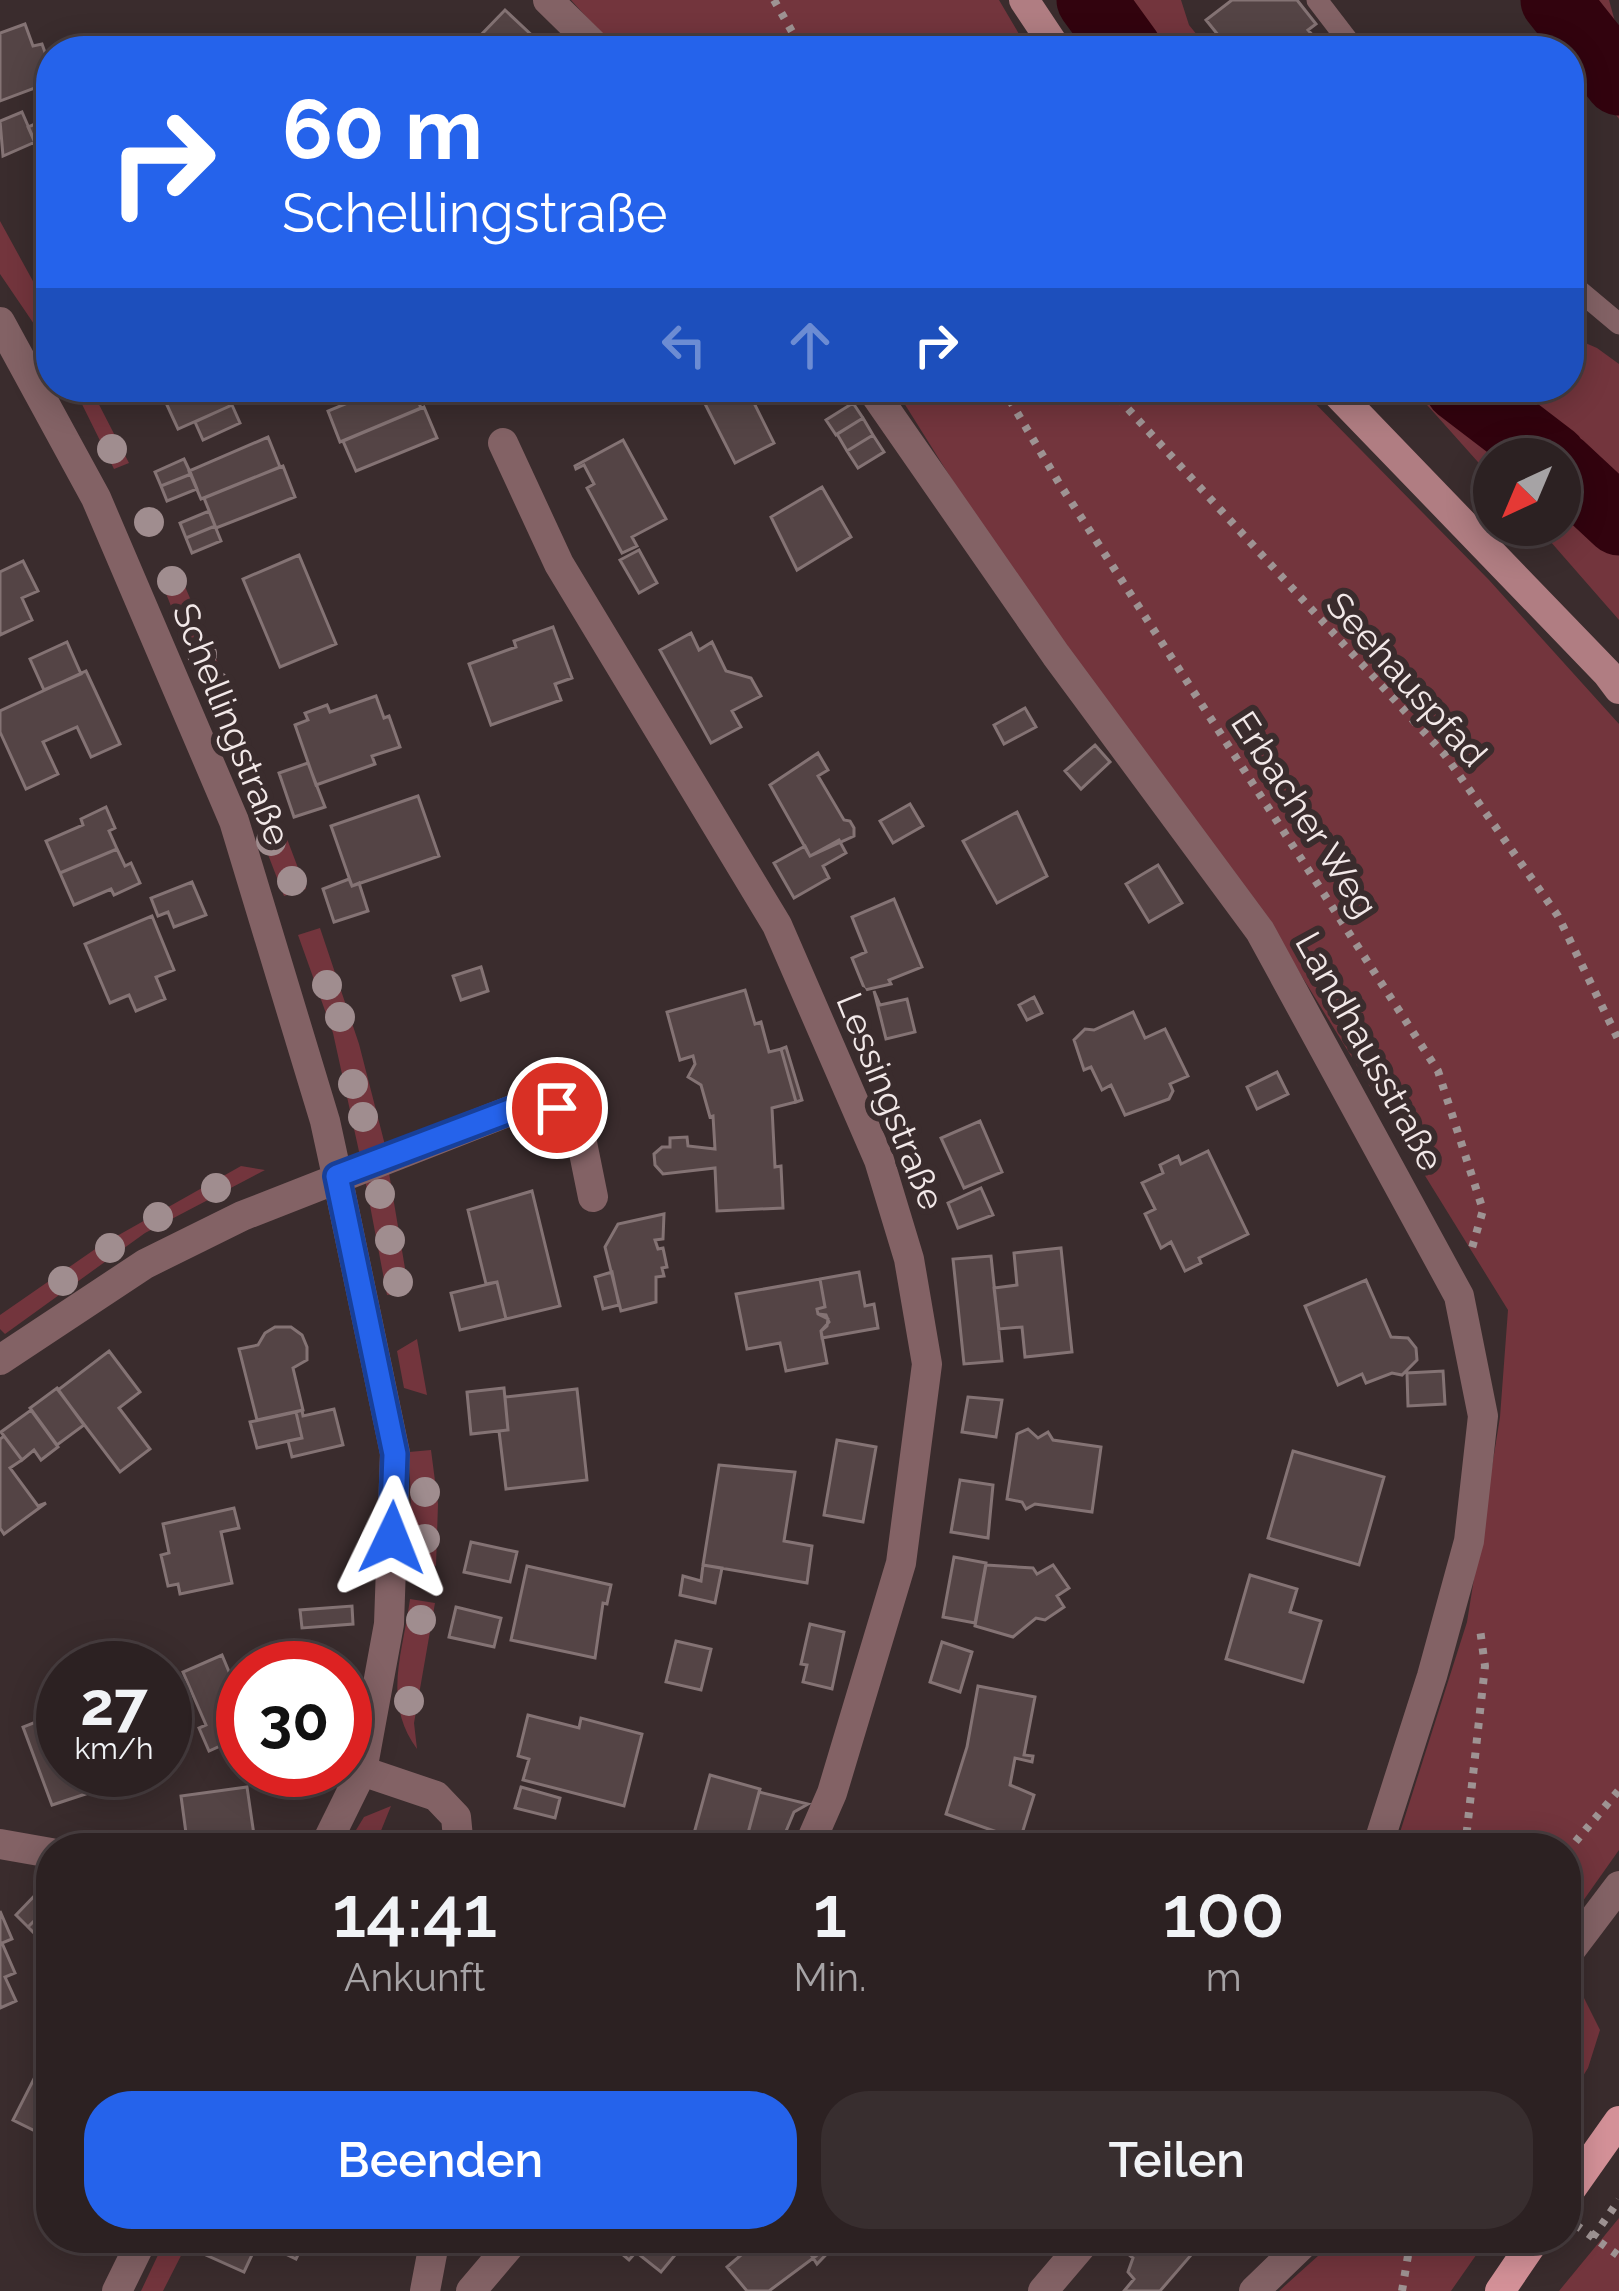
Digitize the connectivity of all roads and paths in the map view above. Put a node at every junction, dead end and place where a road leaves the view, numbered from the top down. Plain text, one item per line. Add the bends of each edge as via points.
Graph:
1 (548, 0) edge
2 (774, 0) edge
3 (1024, 0) edge
4 (1317, 0) edge
5 (585, 36) edge
6 (795, 36) edge
7 (1048, 36) edge
8 (1345, 36) edge
9 (1584, 295) edge
10 (0, 322) edge
11 (1619, 324) edge
12 (36, 388) edge
13 (44, 402) edge
14 (880, 402) edge
15 (1011, 402) edge
16 (1122, 402) edge
17 (1345, 402) edge
18 (502, 443) dead end
19 (1619, 689) edge
20 (1619, 1041) edge
21 (337, 1176) junction
22 (593, 1197) dead end
23 (1459, 1295) junction
24 (0, 1360) edge
25 (1480, 1624) dead end
26 (372, 1717) edge
27 (372, 1774) edge
28 (1619, 1790) edge
29 (349, 1797) edge
30 (331, 1833) edge
31 (458, 1833) edge
32 (815, 1833) edge
33 (1382, 1833) edge
34 (1467, 1833) edge
35 (1581, 1835) edge
36 (0, 1844) edge
37 (36, 1850) edge
38 (1619, 1886) edge
39 (1581, 1936) edge
40 (1619, 2122) edge
41 (1581, 2175) edge
42 (1619, 2200) edge
43 (1581, 2229) edge
44 (1593, 2237) junction
45 (136, 2253) edge
46 (432, 2253) edge
47 (503, 2253) edge
48 (1075, 2253) edge
49 (1294, 2253) edge
50 (1408, 2253) edge
51 (1526, 2253) edge
52 (1619, 2256) edge
53 (117, 2291) edge
54 (425, 2291) edge
55 (471, 2291) edge
56 (1043, 2291) edge
57 (1254, 2291) edge
58 (1402, 2291) edge
59 (1500, 2291) edge

1 - 5 street
2 - 6 path
3 - 7 main road
4 - 8 lane
9 - 11 lane
10 - 12 street, Schellingstraße
13 - 21 street, Schellingstraße via 96,498 234,821
14 - 23 street, Landhausstraße via 1260,931
15 - 23 path, Erbacher Weg via 1438,1071 1483,1210
16 - 20 path, Seehauspfad via 1455,769 1558,916
17 - 19 main road
18 - 32 street, Lessingstraße via 560,564 776,925 879,1160 909,1259 927,1364 901,1563
21 - 22 street via 525,1105 557,1108 578,1123
21 - 24 street via 145,1264
21 - 26 street, Schellingstraße via 395,1454 389,1624
23 - 33 street, Landhausstraße via 1483,1417 1469,1541
25 - 34 path via 1485,1666
27 - 31 street via 436,1796 456,1817
28 - 35 path
29 - 30 street, Schellingstraße
36 - 37 street
38 - 39 street
40 - 41 main road
42 - 44 path
43 - 44 path
44 - 52 path
45 - 53 street
46 - 54 street
47 - 55 street
48 - 56 street
49 - 57 street
50 - 58 path
51 - 59 main road

